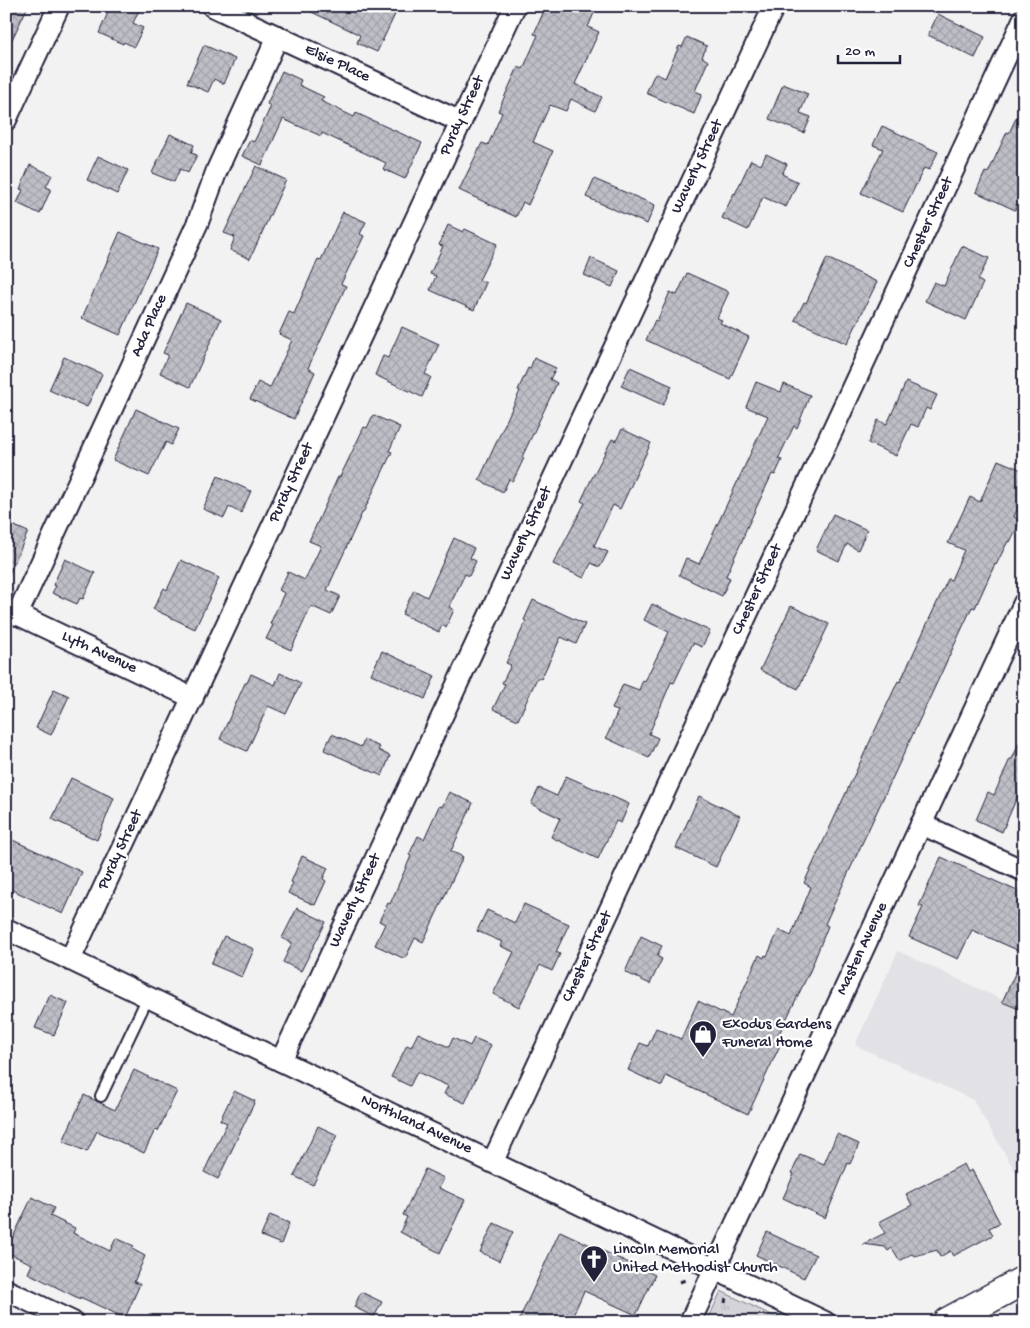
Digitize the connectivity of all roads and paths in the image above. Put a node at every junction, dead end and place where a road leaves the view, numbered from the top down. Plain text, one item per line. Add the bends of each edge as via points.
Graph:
1 (60, 6) edge
2 (212, 6) edge
3 (515, 6) edge
4 (774, 6) edge
5 (1024, 18) edge
6 (278, 36) junction
7 (6, 120) edge
8 (461, 122) junction
9 (1024, 603) edge
10 (12, 612) edge
11 (193, 698) junction
12 (921, 824) junction
13 (1024, 871) edge
14 (6, 929) edge
15 (70, 960) junction
16 (148, 997) junction
17 (281, 1061) junction
18 (100, 1096) dead end
19 (493, 1162) junction
20 (715, 1269) junction
21 (1024, 1280) edge
22 (6, 1290) edge
23 (726, 1297) dead end
24 (725, 1303) dead end
25 (871, 1316) dead end
26 (73, 1322) edge
27 (690, 1322) edge
28 (825, 1322) edge
29 (868, 1322) edge
30 (947, 1322) edge

1 - 7 street
2 - 6 street, Elsie Place
3 - 8 street, Purdy Street
4 - 17 street, Waverly Street
5 - 19 street, Chester Street
6 - 8 street, Elsie Place
6 - 10 street, Ada Place via 217,170 198,222
8 - 11 street, Purdy Street
9 - 12 street, Masten Avenue
10 - 11 street, Lyth Avenue
11 - 15 street, Purdy Street
12 - 13 street
12 - 20 street, Masten Avenue
14 - 15 street, Northland Avenue
15 - 16 street, Northland Avenue
16 - 17 street, Northland Avenue
16 - 18 lane
17 - 19 street, Northland Avenue
19 - 20 street, Northland Avenue
20 - 27 street, Masten Avenue
20 - 28 street, Northland Avenue
21 - 30 main road
22 - 26 street
23 - 24 path
25 - 29 path

